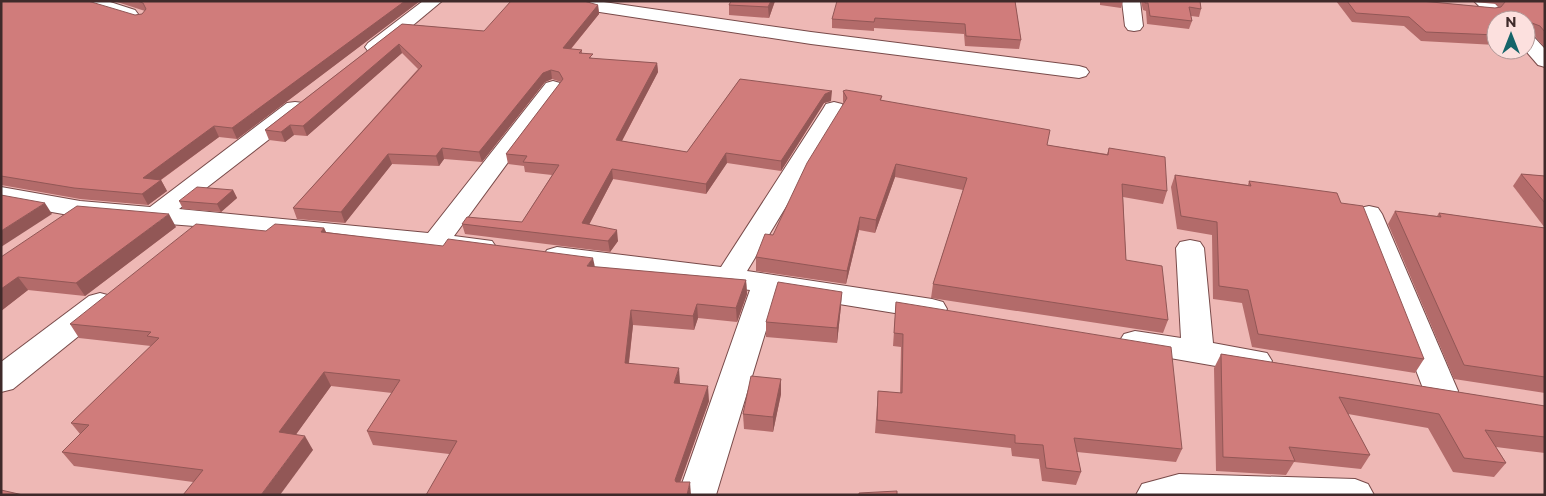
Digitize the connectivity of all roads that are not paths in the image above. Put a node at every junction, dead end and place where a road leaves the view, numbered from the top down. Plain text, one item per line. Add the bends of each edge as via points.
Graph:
1 (88, 1) edge
2 (434, 1) edge
3 (583, 1) edge
4 (1131, 1) edge
5 (140, 18) edge
6 (1134, 26) dead end
7 (356, 61) edge
8 (1079, 72) dead end
9 (553, 86) dead end
10 (310, 96) edge
11 (834, 109) dead end
12 (1, 195) edge
13 (80, 209) junction
14 (1369, 214) dead end
15 (156, 215) junction
16 (207, 219) junction
17 (49, 230) edge
18 (436, 241) junction
19 (177, 243) edge
20 (1190, 248) dead end
21 (505, 249) edge
22 (534, 253) edge
23 (729, 277) junction
24 (123, 284) edge
25 (766, 284) junction
26 (958, 313) edge
27 (1111, 338) edge
28 (1198, 352) junction
29 (1285, 366) edge
30 (1, 380) edge
31 (1441, 391) edge
32 (696, 495) edge
33 (1155, 495) edge
34 (1356, 495) edge

1 - 5 street
2 - 7 street
3 - 8 street via 593,6 811,38
4 - 6 street
9 - 18 street
10 - 15 street
11 - 23 street
12 - 13 street
13 - 15 street
13 - 17 street
14 - 31 street
15 - 16 street
16 - 18 street
16 - 19 street
18 - 21 street
20 - 28 street
22 - 23 street
23 - 25 street
24 - 30 street
25 - 26 street
25 - 32 street
27 - 28 street
28 - 29 street
33 - 34 street via 1179,490

